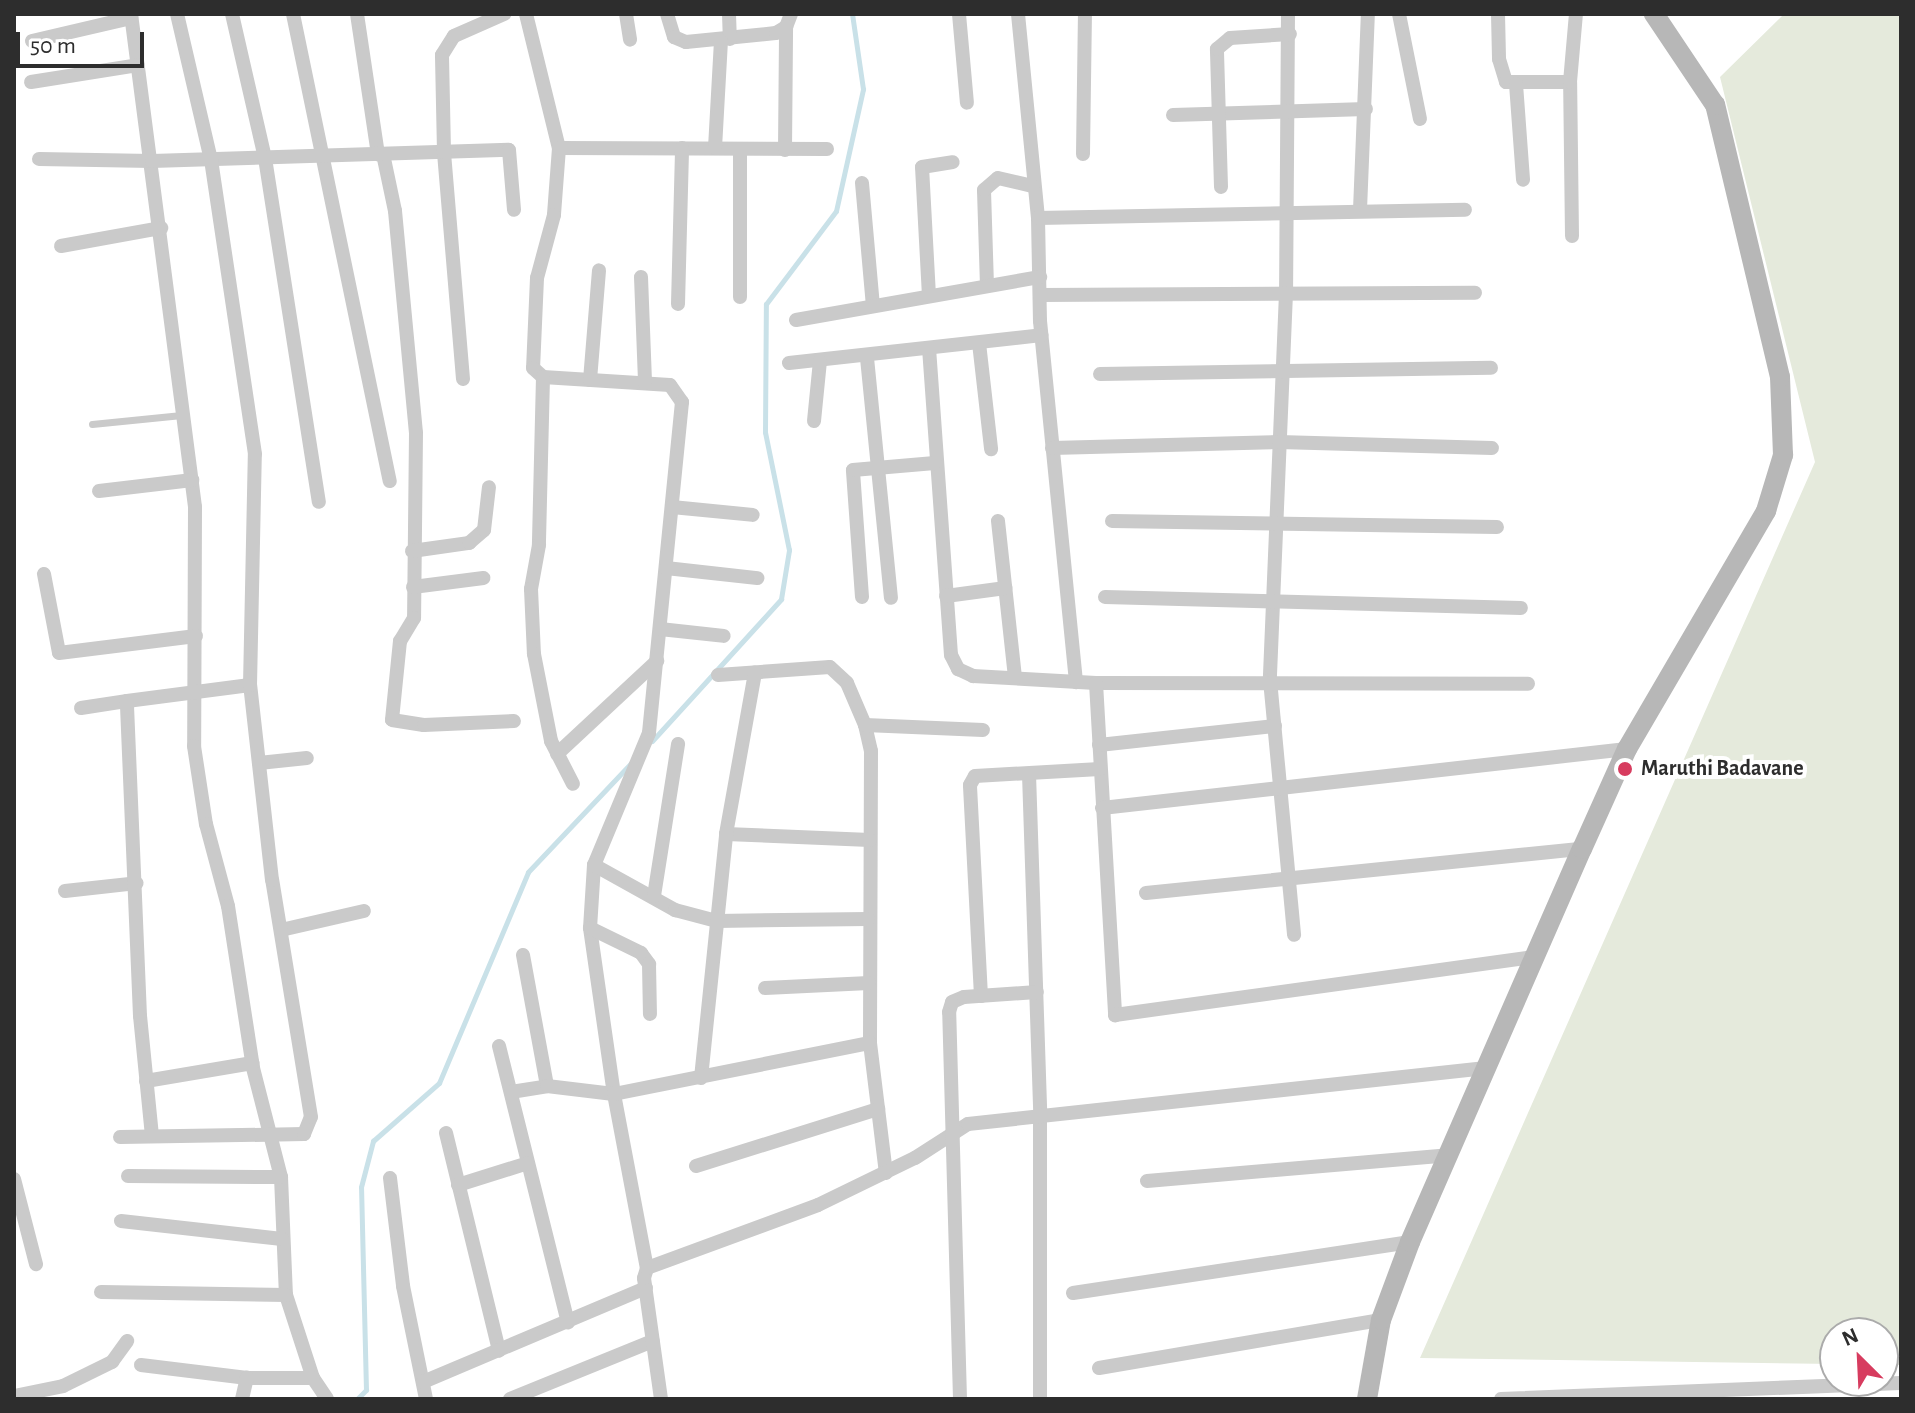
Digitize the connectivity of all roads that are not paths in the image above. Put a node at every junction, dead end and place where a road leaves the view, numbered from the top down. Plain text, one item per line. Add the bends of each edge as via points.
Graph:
1 (177, 14) edge
2 (232, 14) edge
3 (293, 14) edge
4 (357, 14) edge
5 (526, 14) edge
6 (626, 14) edge
7 (667, 14) edge
8 (729, 14) edge
9 (959, 14) edge
10 (1018, 14) edge
11 (1085, 14) edge
12 (1288, 14) edge
13 (1368, 14) edge
14 (1399, 14) edge
15 (1498, 14) edge
16 (1576, 14) edge
17 (1654, 14) edge
18 (501, 15) edge
19 (131, 16) edge
20 (789, 21) edge
21 (1290, 34) junction
22 (630, 40) dead end
23 (726, 40) junction
24 (32, 41) dead end
25 (138, 65) junction
26 (31, 82) dead end
27 (1570, 82) junction
28 (1516, 84) junction
29 (967, 103) dead end
30 (1366, 109) junction
31 (1289, 110) junction
32 (1219, 113) junction
33 (1173, 115) dead end
34 (1420, 119) dead end
35 (559, 148) junction
36 (682, 148) junction
37 (715, 148) junction
38 (827, 149) dead end
39 (785, 150) junction
40 (740, 151) junction
41 (444, 152) junction
42 (380, 154) junction
43 (1083, 154) dead end
44 (319, 156) junction
45 (265, 158) junction
46 (39, 159) dead end
47 (211, 160) junction
48 (152, 161) junction
49 (953, 162) dead end
50 (1523, 180) dead end
51 (862, 183) dead end
52 (1033, 186) junction
53 (1221, 187) dead end
54 (514, 210) dead end
55 (1360, 210) junction
56 (1465, 210) dead end
57 (1286, 212) junction
58 (1038, 218) junction
59 (161, 228) junction
60 (1572, 236) dead end
61 (61, 246) dead end
62 (599, 270) dead end
63 (641, 277) dead end
64 (1040, 277) junction
65 (987, 286) junction
66 (1286, 293) junction
67 (1475, 293) dead end
68 (1040, 295) junction
69 (929, 296) junction
70 (740, 297) dead end
71 (678, 304) dead end
72 (873, 306) junction
73 (796, 320) dead end
74 (1041, 335) junction
75 (979, 343) junction
76 (929, 348) junction
77 (867, 358) junction
78 (820, 361) junction
79 (789, 363) dead end
80 (1491, 368) dead end
81 (1282, 370) junction
82 (1100, 374) dead end
83 (543, 377) junction
84 (463, 379) dead end
85 (590, 380) junction
86 (645, 383) junction
87 (184, 415) junction
88 (814, 421) dead end
89 (92, 424) dead end
90 (1279, 442) junction
91 (1052, 448) junction
92 (1492, 448) dead end
93 (991, 449) dead end
94 (935, 463) junction
95 (880, 468) junction
96 (192, 480) junction
97 (390, 481) dead end
98 (489, 487) dead end
99 (99, 491) dead end
100 (319, 502) dead end
101 (672, 507) junction
102 (753, 515) dead end
103 (1277, 520) junction
104 (998, 521) dead end
105 (1112, 521) dead end
106 (1497, 527) dead end
107 (412, 551) junction
108 (666, 568) junction
109 (44, 574) dead end
110 (483, 578) dead end
111 (757, 578) dead end
112 (413, 587) junction
113 (1005, 588) junction
114 (946, 596) junction
115 (862, 597) dead end
116 (1105, 597) dead end
117 (891, 598) dead end
118 (1273, 601) junction
119 (1521, 608) dead end
120 (660, 629) junction
121 (196, 636) junction
122 (724, 636) dead end
123 (657, 661) junction
124 (755, 673) junction
125 (718, 675) dead end
126 (1015, 678) junction
127 (1270, 680) junction
128 (1076, 682) junction
129 (1096, 683) junction
130 (1528, 684) dead end
131 (250, 685) junction
132 (193, 690) junction
133 (127, 701) junction
134 (81, 708) dead end
135 (514, 721) dead end
136 (865, 725) junction
137 (1275, 726) junction
138 (983, 730) dead end
139 (678, 744) dead end
140 (1099, 745) junction
141 (1627, 749) junction
142 (557, 754) junction
143 (307, 758) dead end
144 (259, 763) junction
145 (1100, 769) junction
146 (1029, 774) junction
147 (573, 784) dead end
148 (1282, 785) junction
149 (1102, 808) junction
150 (726, 834) junction
151 (870, 840) junction
152 (1582, 849) junction
153 (594, 865) junction
154 (1287, 879) junction
155 (137, 883) junction
156 (65, 891) dead end
157 (1146, 893) dead end
158 (654, 896) junction
159 (364, 911) dead end
160 (868, 919) junction
161 (717, 921) junction
162 (590, 928) junction
163 (281, 930) junction
164 (1294, 935) dead end
165 (523, 955) dead end
166 (1535, 957) junction
167 (869, 983) junction
168 (765, 988) dead end
169 (1037, 992) junction
170 (981, 996) junction
171 (650, 1014) dead end
172 (870, 1043) junction
173 (499, 1046) dead end
174 (252, 1063) junction
175 (1486, 1068) junction
176 (701, 1078) junction
177 (146, 1081) junction
178 (547, 1086) junction
179 (511, 1092) junction
180 (614, 1094) junction
181 (878, 1109) junction
182 (1040, 1114) junction
183 (954, 1131) junction
184 (446, 1133) dead end
185 (269, 1135) junction
186 (152, 1136) junction
187 (120, 1137) dead end
188 (1448, 1155) junction
189 (528, 1163) junction
190 (696, 1166) dead end
191 (886, 1173) junction
192 (128, 1176) dead end
193 (281, 1177) junction
194 (390, 1178) dead end
195 (14, 1179) edge
196 (1147, 1181) dead end
197 (458, 1185) junction
198 (121, 1221) dead end
199 (282, 1239) junction
200 (1410, 1242) junction
201 (36, 1264) dead end
202 (647, 1268) junction
203 (646, 1288) junction
204 (101, 1292) dead end
205 (1073, 1293) dead end
206 (286, 1295) junction
207 (1381, 1320) junction
208 (568, 1323) junction
209 (127, 1341) dead end
210 (653, 1341) junction
211 (499, 1351) junction
212 (141, 1365) dead end
213 (1099, 1368) dead end
214 (247, 1378) junction
215 (313, 1378) junction
216 (423, 1382) junction
217 (1901, 1383) edge
218 (64, 1392) edge
219 (19, 1397) edge
220 (242, 1399) edge
221 (327, 1399) edge
222 (426, 1399) edge
223 (510, 1399) edge
224 (661, 1399) edge
225 (960, 1399) edge
226 (1040, 1399) edge
227 (1367, 1399) edge
228 (1501, 1399) edge

1 - 47 street
2 - 45 street
3 - 44 street
4 - 42 street
5 - 35 street
6 - 22 street
7 - 23 street via 674,37 686,42
8 - 23 street
9 - 29 street
10 - 52 street
11 - 43 street
12 - 21 street
13 - 30 street
14 - 34 street
15 - 28 street via 1503,74 1506,82
16 - 27 street
17 - 141 street via 1715,105 1780,377 1785,435 1779,474 1762,519
18 - 41 street via 454,36 442,55
19 - 24 street
19 - 25 street
20 - 23 street
20 - 39 street
21 - 31 street
21 - 32 street via 1223,40 1217,49
23 - 37 street
25 - 26 street
25 - 48 street
27 - 28 street
27 - 60 street
28 - 50 street
30 - 31 street
30 - 55 street
31 - 32 street
31 - 57 street
32 - 33 street
32 - 53 street
35 - 36 street
35 - 83 street via 554,215 535,307 533,368
36 - 37 street
36 - 71 street
37 - 40 street
38 - 39 street
39 - 40 street
40 - 70 street
41 - 42 street
41 - 54 street via 509,150
41 - 84 street
42 - 44 street
42 - 107 street via 395,211 416,433
44 - 45 street
44 - 97 street
45 - 47 street
45 - 100 street
46 - 48 street
47 - 48 street
47 - 131 street via 255,454
48 - 59 street
49 - 69 street via 922,167
51 - 72 street
52 - 58 street
52 - 65 street via 998,178 984,190
55 - 56 street
55 - 57 street
57 - 58 street
57 - 66 street
58 - 64 street
59 - 61 street
59 - 87 street
62 - 85 street
63 - 86 street
64 - 65 street
64 - 68 street
65 - 69 street
66 - 67 street
66 - 68 street
66 - 81 street
68 - 74 street
69 - 72 street
72 - 73 street
74 - 75 street
74 - 91 street
75 - 76 street
75 - 93 street
76 - 77 street
76 - 94 street
77 - 78 street
77 - 95 street
78 - 79 street
78 - 88 street
80 - 81 street
81 - 82 street
81 - 90 street
83 - 85 street
83 - 142 street via 539,545 531,617
85 - 86 street
86 - 101 street via 670,385 682,402
87 - 89 lane
87 - 96 street
90 - 91 street
90 - 92 street
90 - 103 street
91 - 128 street
94 - 95 street
94 - 114 street
95 - 115 street via 853,470
95 - 117 street
96 - 99 street
96 - 121 street
98 - 107 street via 484,530 469,543
101 - 102 street
101 - 108 street
103 - 105 street
103 - 106 street
103 - 118 street
104 - 113 street
107 - 112 street
108 - 111 street
108 - 120 street
109 - 121 street via 59,653
110 - 112 street
112 - 135 street via 414,618 400,641 392,720 424,725
113 - 114 street
113 - 126 street
114 - 126 street via 951,655 958,669 973,676
116 - 118 street
118 - 119 street
118 - 127 street
120 - 122 street
120 - 123 street
121 - 132 street
123 - 142 street
123 - 153 street via 649,733
124 - 125 street
124 - 136 street via 839,670
124 - 150 street
126 - 128 street
127 - 129 street
127 - 130 street
127 - 137 street
128 - 129 street
129 - 140 street
131 - 132 street
131 - 144 street
132 - 133 street
132 - 174 street via 194,746 206,824 228,906
133 - 134 street
133 - 155 street
136 - 138 street
136 - 151 street via 871,751
137 - 140 street
137 - 148 street
139 - 158 street
140 - 145 street
141 - 148 street
141 - 152 street
142 - 147 street
143 - 144 street
144 - 163 street
145 - 146 street
145 - 149 street
146 - 169 street
146 - 170 street via 975,776 970,785
148 - 149 street
148 - 154 street
149 - 166 street via 1115,1015
150 - 151 street
150 - 161 street
151 - 160 street
152 - 154 street
152 - 166 street
153 - 158 street
153 - 162 street
154 - 157 street
154 - 164 street
155 - 156 street
155 - 177 street
158 - 161 street via 675,910
159 - 163 street
160 - 161 street
160 - 167 street
161 - 176 street
162 - 171 street via 641,953 649,964
162 - 180 street
163 - 185 street via 311,1117 304,1134
165 - 178 street
166 - 175 street
167 - 168 street
167 - 172 street
169 - 170 street
169 - 182 street
170 - 183 street via 952,1002 949,1012
172 - 176 street
172 - 181 street
173 - 179 street
174 - 177 street
174 - 185 street
175 - 182 street
175 - 188 street
176 - 180 street
177 - 186 street
178 - 179 street
178 - 180 street
179 - 189 street
180 - 202 street
181 - 190 street
181 - 191 street
182 - 183 street
182 - 226 street
183 - 191 street
183 - 225 street
184 - 197 street
185 - 186 street
185 - 193 street
186 - 187 street
188 - 196 street
188 - 200 street
189 - 197 street
189 - 208 street
191 - 202 street via 818,1205
192 - 193 street
193 - 199 street
194 - 216 street via 403,1286
195 - 201 street
197 - 211 street
198 - 199 street
199 - 206 street
200 - 205 street
200 - 207 street
202 - 203 street
203 - 208 street
203 - 210 street
204 - 206 street
206 - 215 street
207 - 213 street
207 - 227 street
208 - 211 street
209 - 218 street via 112,1362
210 - 223 street
210 - 224 street
211 - 216 street
212 - 214 street
214 - 215 street
214 - 220 street
215 - 221 street
216 - 222 street
217 - 228 street
218 - 219 street

